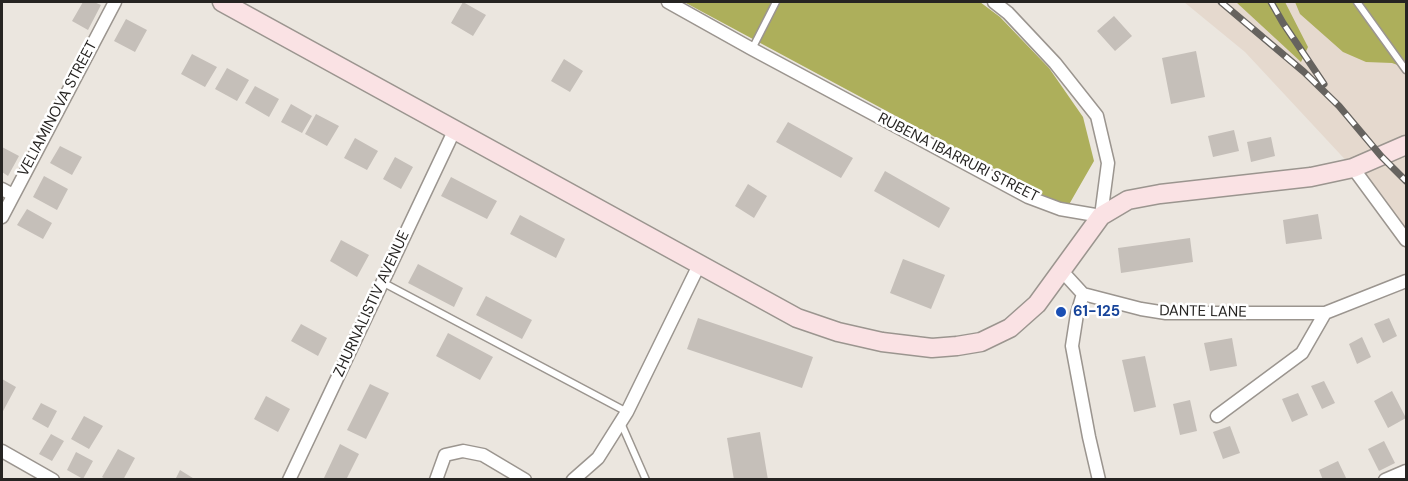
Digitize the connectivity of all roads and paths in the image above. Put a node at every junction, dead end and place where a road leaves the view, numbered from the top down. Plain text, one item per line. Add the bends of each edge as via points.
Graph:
1 (115, 2) edge
2 (222, 2) edge
3 (668, 2) edge
4 (776, 2) edge
5 (994, 2) edge
6 (1357, 2) edge
7 (752, 49) junction
8 (1407, 70) edge
9 (455, 129) junction
10 (1407, 145) edge
11 (1353, 168) junction
12 (7, 192) edge
13 (1101, 216) junction
14 (2, 217) edge
15 (1407, 240) edge
16 (700, 263) junction
17 (1061, 270) junction
18 (1407, 281) edge
19 (382, 282) junction
20 (1083, 294) junction
21 (1325, 313) junction
22 (1217, 416) dead end
23 (624, 418) junction
24 (2, 451) edge
25 (1407, 471) edge
26 (53, 480) edge
27 (289, 480) edge
28 (436, 480) edge
29 (525, 480) edge
30 (573, 480) edge
31 (646, 480) edge
32 (1099, 480) edge
33 (1385, 480) edge

1 - 12 street, VELIAMINOVA STREET
2 - 9 main road
3 - 7 street, RUBENA IBARRURI STREET
4 - 7 lane
5 - 13 street via 1055,63 1097,117 1108,163
6 - 8 lane
7 - 13 street, RUBENA IBARRURI STREET via 1028,197
9 - 16 main road
9 - 19 street, ZHURNALISTIV AVENUE
10 - 11 main road
11 - 13 main road via 1128,200
11 - 15 street
12 - 14 street, VELIAMINOVA STREET
13 - 17 main road
16 - 17 main road via 797,318 860,337 932,348 981,342 1011,328 1037,304
16 - 23 street
17 - 20 street
18 - 21 street, DANTE LANE
19 - 23 lane
19 - 27 street, ZHURNALISTIV AVENUE
20 - 21 street, DANTE LANE via 1166,313
20 - 32 street via 1072,346
21 - 22 street via 1302,353
23 - 30 street via 598,458
23 - 31 lane
24 - 26 street
25 - 33 street
28 - 29 street via 445,455 463,451 483,455

